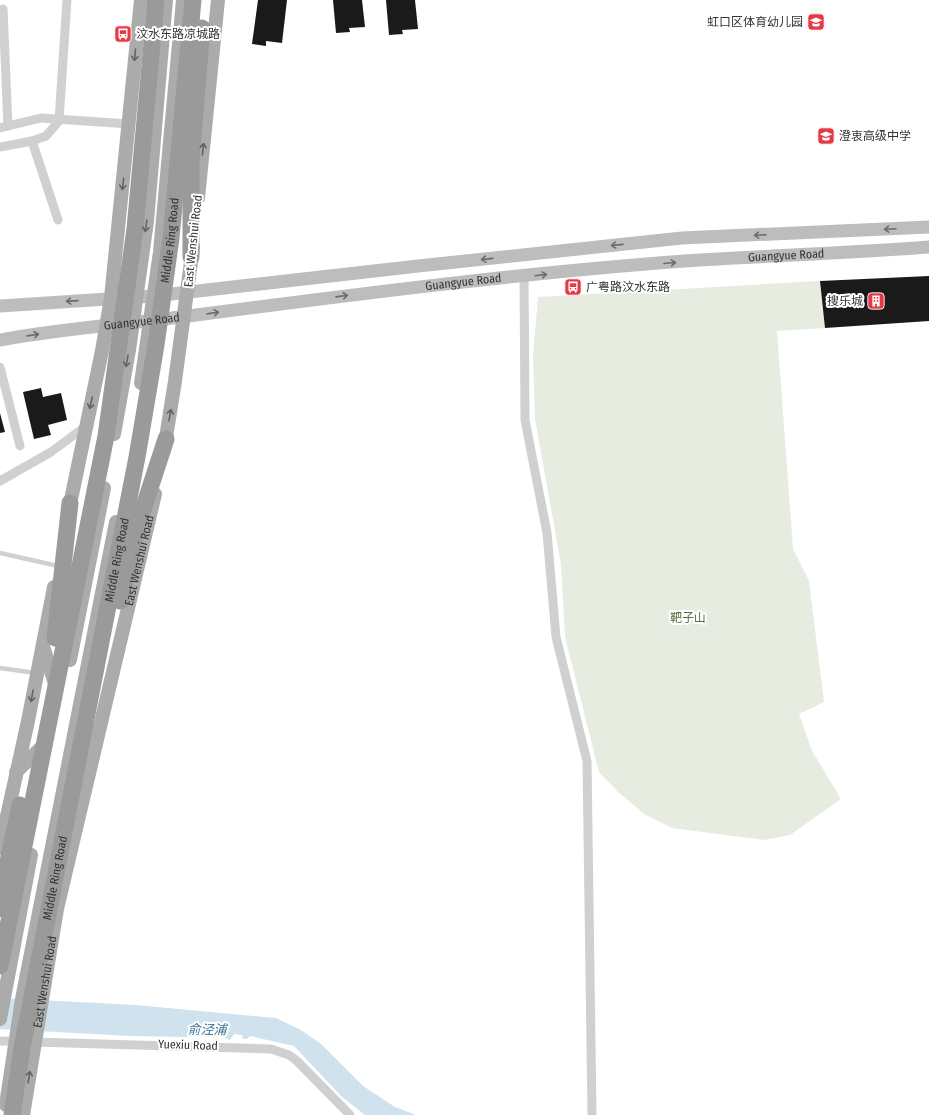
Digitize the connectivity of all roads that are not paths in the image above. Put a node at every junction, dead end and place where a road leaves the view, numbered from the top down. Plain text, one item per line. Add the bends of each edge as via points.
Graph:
1 (67, 0) edge
2 (166, 0) edge
3 (183, 0) edge
4 (193, 0) edge
5 (204, 0) edge
6 (218, 0) edge
7 (146, 1) edge
8 (3, 9) dead end
9 (163, 34) junction
10 (214, 42) junction
11 (173, 112) junction
12 (59, 121) junction
13 (129, 124) junction
14 (4, 127) edge
15 (32, 141) junction
16 (0, 147) edge
17 (58, 220) dead end
18 (929, 227) edge
19 (929, 248) edge
20 (192, 257) junction
21 (524, 277) junction
22 (187, 292) junction
23 (154, 296) junction
24 (136, 297) junction
25 (111, 298) junction
26 (0, 306) edge
27 (184, 317) junction
28 (150, 320) junction
29 (133, 322) junction
30 (107, 324) junction
31 (0, 340) edge
32 (0, 367) edge
33 (86, 426) junction
34 (166, 439) junction
35 (20, 446) dead end
36 (0, 481) edge
37 (70, 503) junction
38 (114, 532) junction
39 (0, 553) edge
40 (58, 566) junction
41 (136, 574) junction
42 (49, 641) junction
43 (0, 668) edge
44 (37, 673) junction
45 (61, 702) junction
46 (54, 736) junction
47 (94, 754) junction
48 (16, 772) junction
49 (63, 792) junction
50 (0, 848) edge
51 (7, 930) junction
52 (0, 966) edge
53 (40, 982) junction
54 (0, 1019) edge
55 (15, 1036) junction
56 (36, 1036) junction
57 (0, 1041) edge
58 (4, 1115) edge
59 (12, 1115) edge
60 (23, 1115) edge
61 (350, 1115) edge
62 (592, 1115) edge

1 - 12 street
2 - 9 main road
3 - 11 main road, East Wenshui Road
4 - 53 highway, Middle Ring Road, bridge via 171,238 156,345
5 - 20 highway, bridge via 191,161
6 - 10 main road, East Wenshui Road
7 - 9 main road
7 -> 13 main road
7 - 51 highway, bridge via 135,229 106,436
8 - 14 street
9 -> 24 main road via 147,221
10 - 11 main road
20 -> 10 main road, East Wenshui Road
11 - 23 main road, East Wenshui Road
12 - 13 street
12 - 14 street via 41,118
12 - 15 street via 46,136
13 -> 25 main road
15 - 16 street
15 - 17 street
18 -> 22 main road, Guangyue Road via 682,238
21 -> 19 main road, Guangyue Road via 685,262
20 - 22 main road, East Wenshui Road
27 -> 21 main road, Guangyue Road via 386,290
21 - 62 street via 525,420 547,533 556,637 587,761
22 - 23 main road, Guangyue Road
22 - 27 main road, East Wenshui Road
23 - 24 main road, Guangyue Road
23 - 28 main road, East Wenshui Road
24 - 25 main road, Guangyue Road
24 - 29 main road
25 -> 26 main road, Guangyue Road
25 - 30 main road
27 - 28 main road, Guangyue Road
34 -> 27 main road, East Wenshui Road
28 - 29 main road, Guangyue Road
28 - 38 main road, East Wenshui Road via 142,380
29 - 30 main road, Guangyue Road
29 -> 45 main road via 106,477
31 -> 30 main road, Guangyue Road
30 -> 33 main road
32 - 35 street
33 - 36 street via 51,452
33 - 37 main road
34 - 41 main road, East Wenshui Road
34 - 53 highway, bridge via 136,531
37 - 40 main road
37 - 42 highway
38 - 41 main road
38 - 49 main road, East Wenshui Road
39 - 40 lane
40 - 42 main road
41 - 47 main road, East Wenshui Road
42 - 44 main road
42 - 45 main road
42 - 51 highway, bridge via 3,885
43 - 44 lane
44 -> 48 main road
45 - 46 main road
46 - 48 main road
46 - 54 main road
47 - 49 main road
47 - 53 main road, East Wenshui Road
48 - 50 main road
49 - 55 main road, East Wenshui Road
51 - 52 highway, bridge
53 - 56 main road, East Wenshui Road
53 - 59 highway, Middle Ring Road, bridge via 22,1048
55 - 56 street, Yuexiu Road
55 - 57 street, Yuexiu Road
55 - 58 main road, East Wenshui Road
60 -> 56 main road, East Wenshui Road
56 - 61 street, Yuexiu Road via 271,1048 297,1061

